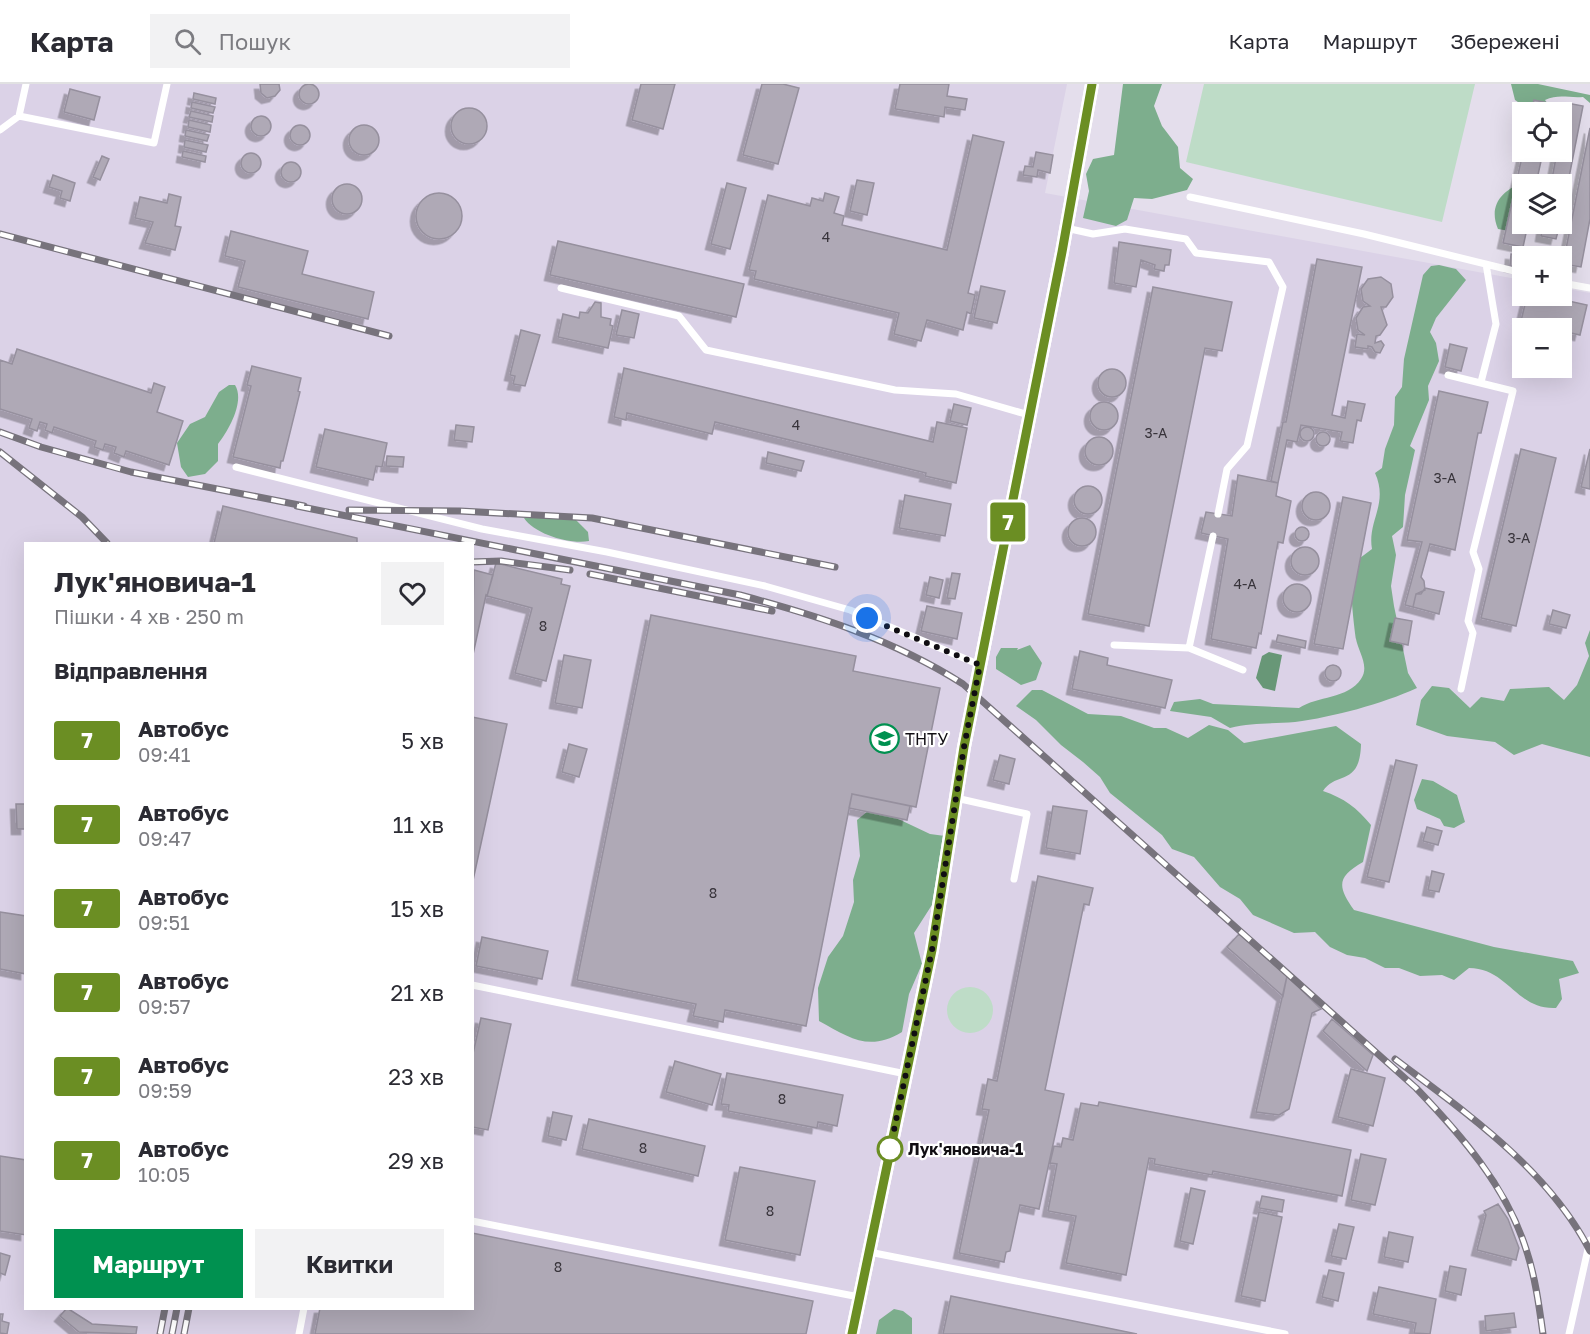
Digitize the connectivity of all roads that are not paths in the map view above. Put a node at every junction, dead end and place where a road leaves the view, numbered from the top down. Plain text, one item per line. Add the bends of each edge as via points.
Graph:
1 (26, 84) edge
2 (167, 84) edge
3 (1092, 84) edge
4 (19, 116) junction
5 (0, 130) edge
6 (1190, 197) dead end
7 (1066, 228) junction
8 (1486, 264) junction
9 (1512, 270) edge
10 (1572, 285) edge
11 (561, 288) dead end
12 (1590, 288) edge
13 (1448, 375) dead end
14 (1481, 382) junction
15 (1029, 415) junction
16 (236, 467) dead end
17 (1218, 514) dead end
18 (1213, 536) dead end
19 (1114, 645) dead end
20 (1189, 648) junction
21 (980, 665) junction
22 (1243, 670) dead end
23 (1461, 689) dead end
24 (956, 798) junction
25 (1014, 879) dead end
26 (474, 985) edge
27 (906, 1074) junction
28 (474, 1221) edge
29 (1590, 1240) edge
30 (869, 1252) junction
31 (859, 1297) junction
32 (304, 1310) edge
33 (299, 1334) edge
34 (852, 1334) edge
35 (1285, 1334) edge
36 (1569, 1334) edge

1 - 4 lane
2 - 4 lane via 154,143
3 - 7 street
4 - 5 lane
6 - 8 lane
7 - 15 street
7 - 17 lane via 1093,234 1125,229 1186,239 1196,253 1269,262 1283,287 1247,446 1227,469
8 - 9 lane
8 - 14 lane via 1496,324
10 - 12 lane
11 - 15 lane via 679,316 706,350 896,390 956,394
13 - 14 lane
14 - 23 lane via 1513,391 1473,552 1479,569 1468,621 1473,633
15 - 21 street
16 - 21 lane via 482,529 765,586 850,610
18 - 20 lane
19 - 20 lane
20 - 22 lane
21 - 24 street
24 - 25 lane via 1027,814
24 - 27 street via 932,950
26 - 27 lane
27 - 30 street
28 - 31 lane
29 - 36 lane
30 - 31 street
30 - 35 lane
31 - 34 street
32 - 33 lane

